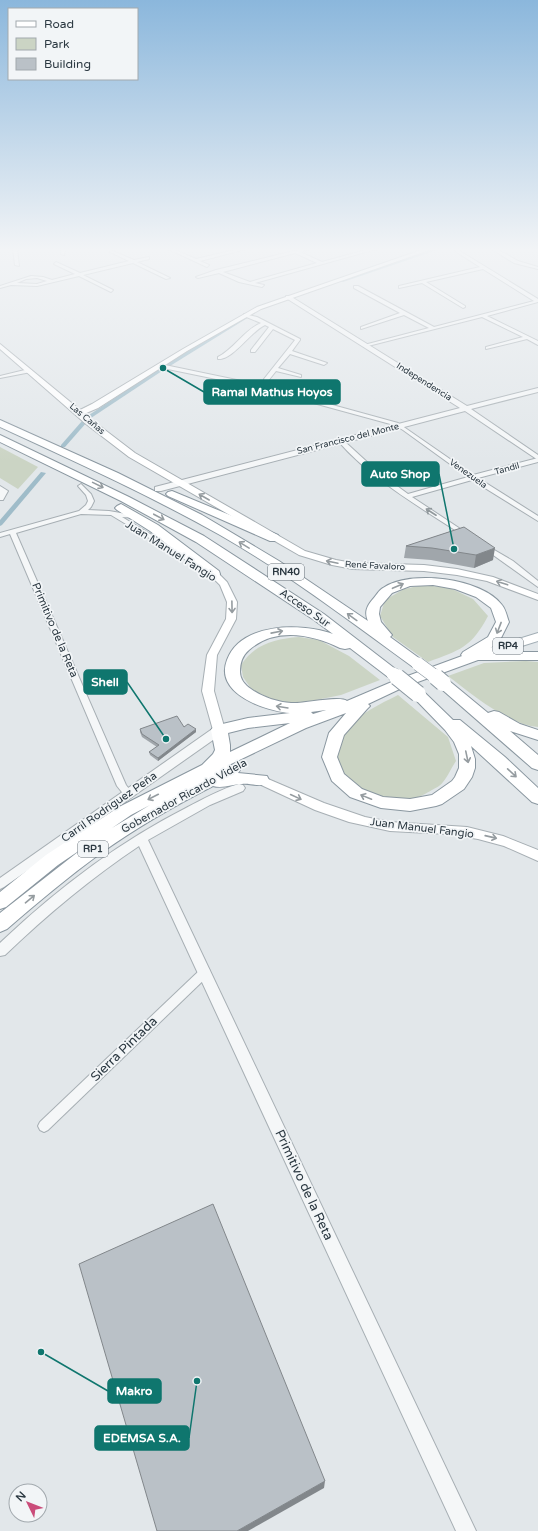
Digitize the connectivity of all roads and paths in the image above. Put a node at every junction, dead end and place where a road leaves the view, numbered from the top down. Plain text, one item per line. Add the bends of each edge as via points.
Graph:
1 (239, 319) edge
2 (257, 319) edge
3 (324, 319) edge
4 (386, 319) edge
5 (416, 319) edge
6 (465, 319) edge
7 (491, 319) edge
8 (265, 323) junction
9 (272, 327) junction
10 (363, 328) dead end
11 (432, 328) junction
12 (527, 338) junction
13 (538, 343) edge
14 (0, 346) edge
15 (366, 346) junction
16 (488, 348) dead end
17 (253, 351) dead end
18 (289, 352) junction
19 (220, 358) dead end
20 (324, 364) dead end
21 (160, 366) junction
22 (275, 369) junction
23 (29, 371) junction
24 (299, 376) dead end
25 (1, 377) edge
26 (266, 380) dead end
27 (538, 390) edge
28 (466, 409) junction
29 (80, 413) junction
30 (0, 417) edge
31 (0, 424) edge
32 (400, 426) junction
33 (3, 440) edge
34 (341, 441) junction
35 (58, 450) junction
36 (538, 459) edge
37 (473, 478) junction
38 (180, 483) junction
39 (81, 486) junction
40 (158, 488) junction
41 (407, 496) junction
42 (81, 512) junction
43 (110, 513) junction
44 (136, 517) junction
45 (538, 519) edge
46 (12, 532) junction
47 (0, 535) edge
48 (274, 538) junction
49 (474, 540) edge
50 (481, 544) edge
51 (214, 574) junction
52 (538, 585) edge
53 (538, 597) edge
54 (538, 637) edge
55 (477, 656) junction
56 (538, 656) edge
57 (449, 665) junction
58 (417, 671) junction
59 (393, 674) junction
60 (443, 683) junction
61 (384, 690) junction
62 (418, 694) junction
63 (362, 700) junction
64 (338, 711) junction
65 (219, 730) junction
66 (538, 735) edge
67 (538, 764) edge
68 (261, 780) joint
69 (191, 784) junction
70 (239, 788) dead end
71 (128, 794) junction
72 (538, 798) edge
73 (142, 839) junction
74 (538, 856) edge
75 (0, 884) edge
76 (0, 902) edge
77 (0, 924) edge
78 (0, 951) edge
79 (204, 972) junction
80 (44, 1126) dead end
81 (466, 1531) edge

1 - 21 main road
2 - 8 street
3 - 15 street, Independencia
4 - 10 street
5 - 11 street
6 - 11 street
7 - 12 street
8 - 9 street
8 - 19 street via 254,327 231,352
9 - 17 street
9 - 18 street via 298,340
11 - 15 street
12 - 13 street
12 - 16 street
14 - 23 main road, Las Cañas via 10,358
15 - 28 street, Independencia
18 - 20 street
18 - 22 street
21 - 29 main road
21 - 32 street, Venezuela via 256,386
22 - 24 street
22 - 26 street
23 - 25 street
23 - 29 main road, Las Cañas
27 - 28 street, San Francisco del Monte
28 - 32 street, San Francisco del Monte
28 - 36 street, Independencia
29 - 38 main road, Las Cañas via 143,463
30 - 35 highway
31 - 35 highway, Acceso Sur / RN40
32 - 34 street, San Francisco del Monte
32 - 37 street, Venezuela
33 - 39 highway
33 -> 59 highway, Acceso Sur / RN40 via 119,496 200,539 319,617
34 - 38 street, San Francisco del Monte
34 - 41 street via 376,473
35 - 40 highway
58 -> 35 highway, Acceso Sur / RN40 via 332,602 244,544 162,499
36 - 37 street, Tandil
37 - 41 street, Tandil
37 - 45 street, Venezuela
38 - 40 street, San Francisco del Monte
48 -> 38 main road, René Favaloro
39 - 42 street via 91,501
39 - 44 highway
40 - 48 highway
49 -> 41 street
42 - 43 street
42 - 46 street
43 - 44 street
43 - 51 street, Juan Manuel Fangio
44 - 51 highway
46 - 47 street
46 - 71 street, Primitivo de la Reta via 122,786
53 -> 48 main road, René Favaloro via 490,579 457,572 335,563 302,553
50 - 52 street
51 -> 65 main road, Juan Manuel Fangio via 224,584 232,602 232,619 212,656 208,691
54 - 55 main road, RP4
55 - 56 highway
55 - 57 highway, RP4
57 - 58 highway, RP4
58 -> 57 highway via 375,623 372,612 375,603 385,593 397,585 412,582 454,584 484,595 500,610 502,619 494,638
58 - 60 highway, Acceso Sur / RN40, bridge
58 - 61 highway, Gobernador Ricardo Videla / RP4
59 - 62 highway, Acceso Sur / RN40, bridge
63 -> 59 highway via 301,708 272,705 252,697 240,688 233,678 232,665 238,653 248,643 266,634 303,630 339,642
60 - 66 highway via 515,728
60 - 67 highway, Acceso Sur / RN40
62 -> 61 highway via 459,737 468,763 465,778 455,789 430,802 392,804 363,797 350,789 340,781 332,769 329,757 333,737 349,716
61 - 63 highway, Gobernador Ricardo Videla / RP4
62 -> 72 highway, Acceso Sur / RN40 via 479,744
63 - 64 highway, Gobernador Ricardo Videla / RP4
64 - 65 highway via 248,723
64 - 69 highway, Gobernador Ricardo Videla / RP1 via 309,730
65 - 69 highway via 224,744 222,753
65 - 71 street, Carril Rodríguez Peña
68 - 69 highway via 242,778
68 -> 74 main road, Juan Manuel Fangio via 308,802 360,820 381,825 457,830 478,834 512,844
69 -> 76 highway, Gobernador Ricardo Videla / RP1 via 143,802 100,827 52,860
77 -> 69 highway, Gobernador Ricardo Videla / RP1 via 45,885
70 - 73 street via 195,808
71 - 75 street, Carril Rodríguez Peña
73 - 78 street via 79,881 25,926
73 - 79 street, Primitivo de la Reta
79 - 80 street, Sierra Pintada
79 - 81 street, Primitivo de la Reta

